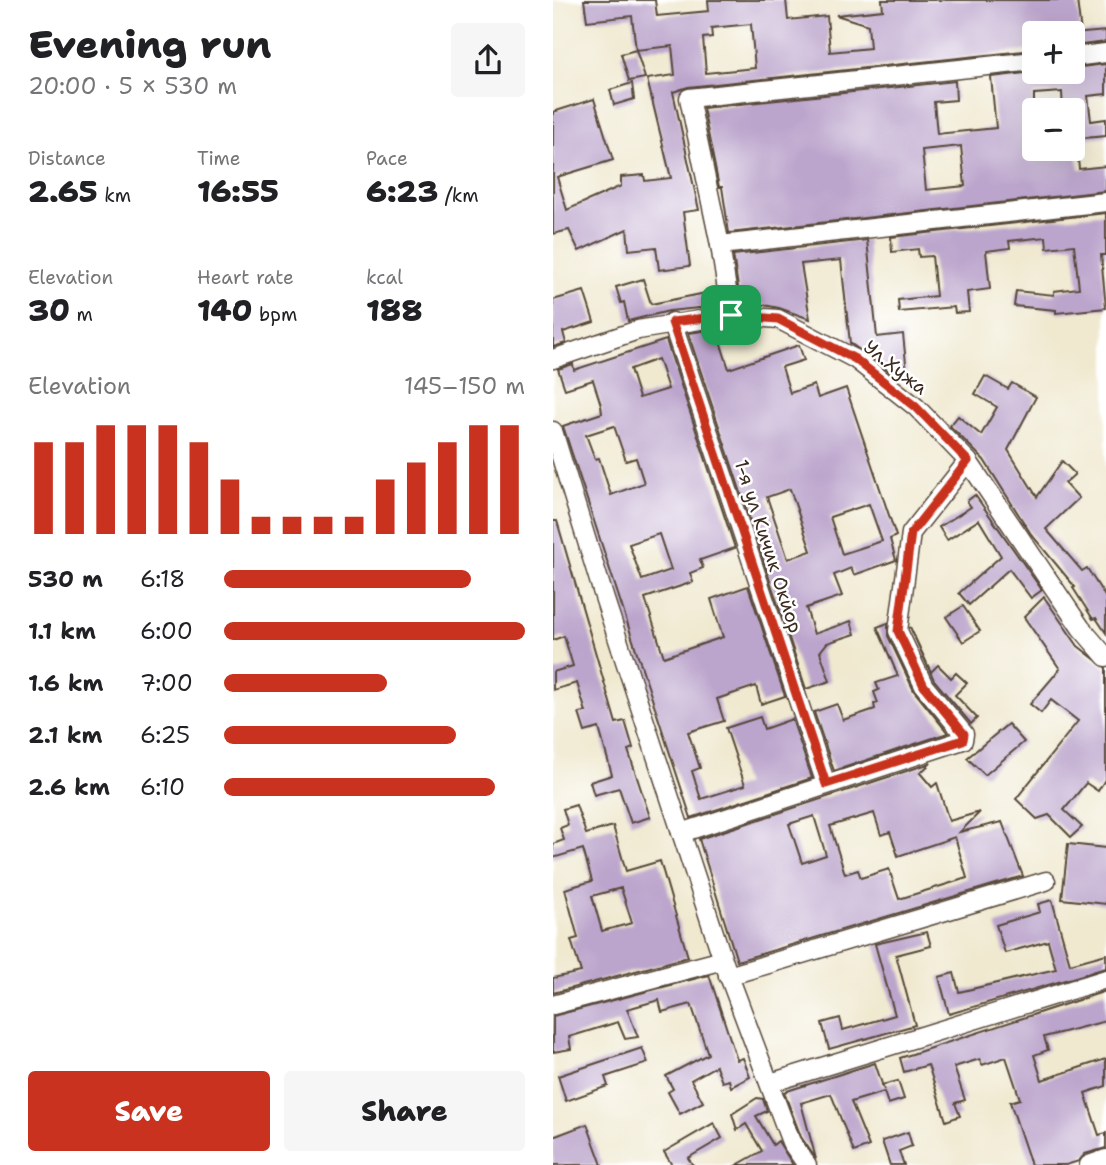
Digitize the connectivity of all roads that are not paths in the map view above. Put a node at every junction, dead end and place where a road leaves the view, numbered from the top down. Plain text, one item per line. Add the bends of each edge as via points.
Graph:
1 (1106, 54) edge
2 (1085, 56) edge
3 (1022, 62) edge
4 (1106, 202) edge
5 (720, 245) junction
6 (731, 315) junction
7 (672, 322) junction
8 (553, 359) edge
9 (553, 431) edge
10 (968, 461) junction
11 (1106, 657) edge
12 (826, 784) junction
13 (681, 833) junction
14 (1046, 881) dead end
15 (726, 968) junction
16 (1106, 979) edge
17 (553, 1005) edge
18 (770, 1083) junction
19 (1106, 1159) edge
20 (807, 1165) edge
21 (1089, 1165) edge

1 - 2 street
3 - 5 street via 689,98
4 - 5 street
5 - 6 street
6 - 7 street, Ул.Хужа
6 - 10 street, Ул.Хужа via 778,319 855,359 916,407
7 - 8 street, Ул.Хужа
7 - 12 street, 1-я ул Кичик Окйор
9 - 13 street
10 - 11 street, Ул.Хужа via 1081,628
10 - 12 street via 911,533 898,631 924,686 964,734 963,740
12 - 13 street
13 - 15 street
14 - 15 street
15 - 17 street
15 - 18 street
16 - 18 street
18 - 20 street via 792,1142
19 - 21 street

